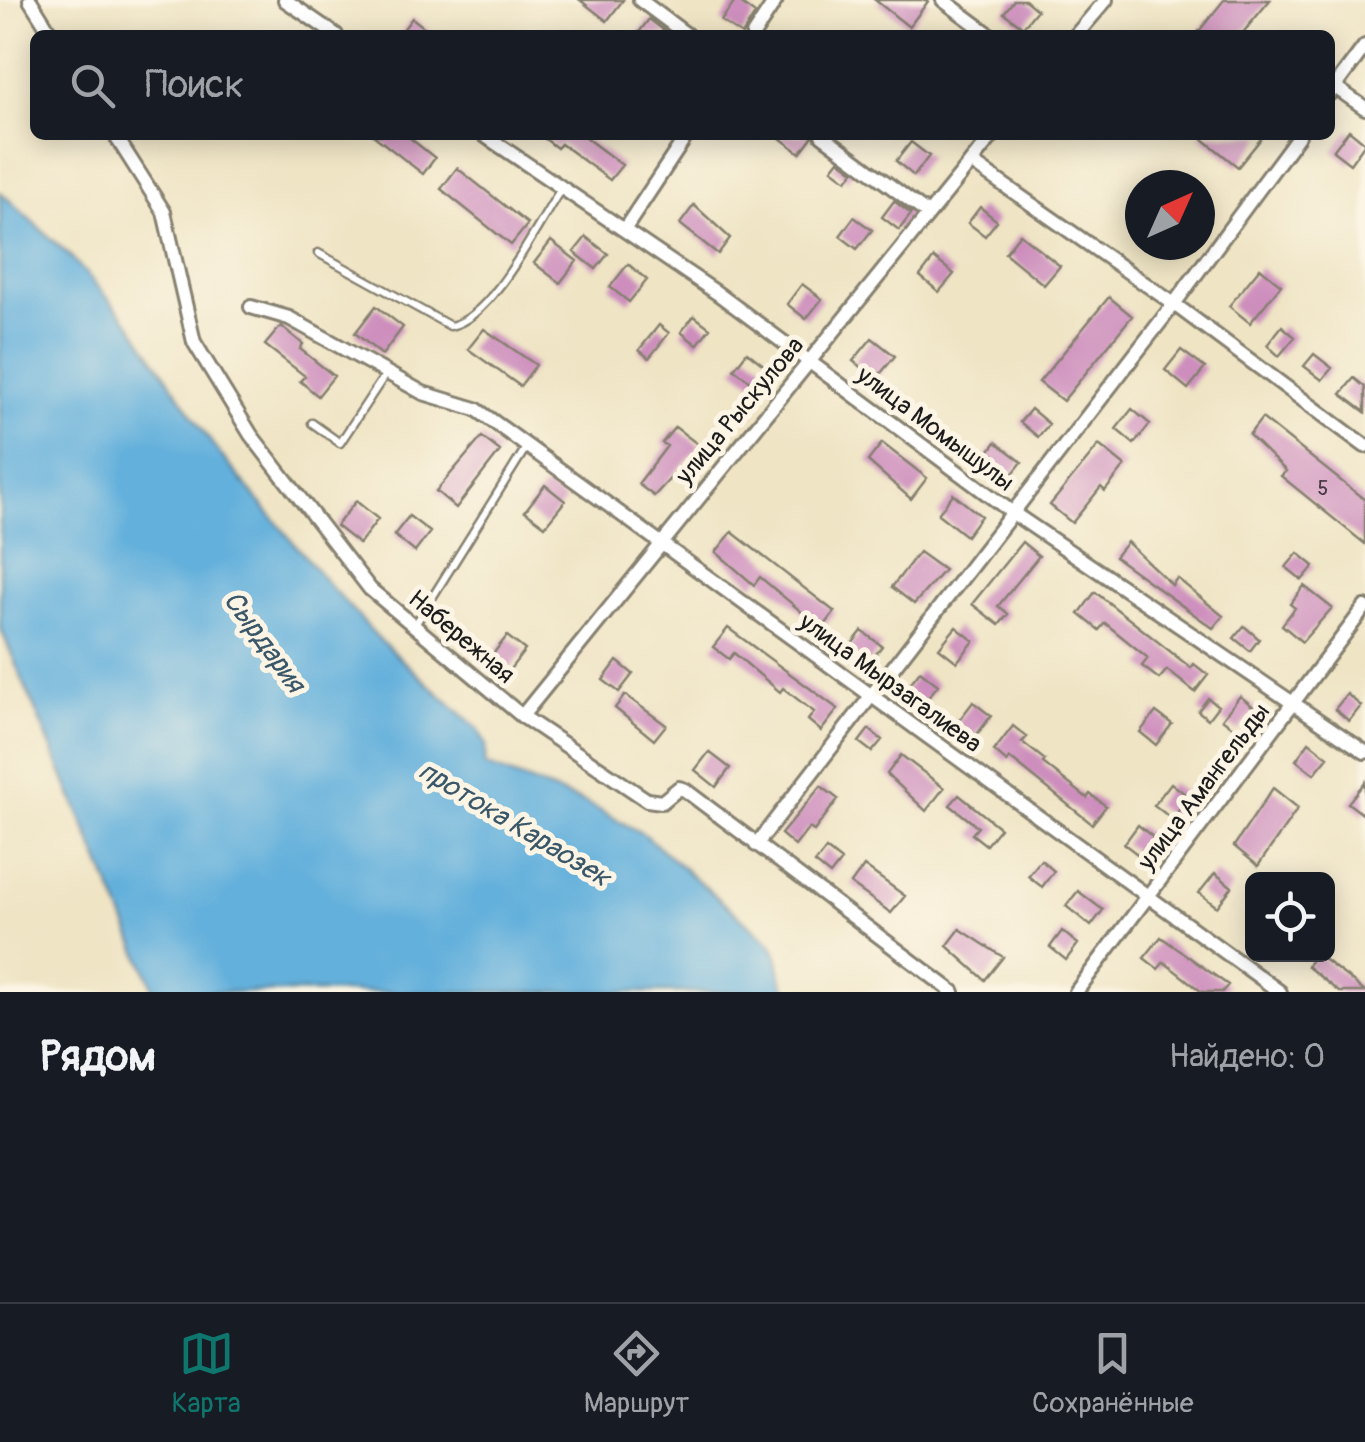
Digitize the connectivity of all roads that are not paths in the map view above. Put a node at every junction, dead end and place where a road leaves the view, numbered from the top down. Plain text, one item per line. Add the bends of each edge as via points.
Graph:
1 (30, 0) edge
2 (285, 0) edge
3 (640, 0) edge
4 (776, 0) edge
5 (943, 0) edge
6 (1106, 0) edge
7 (49, 30) edge
8 (329, 30) edge
9 (680, 30) edge
10 (756, 30) edge
11 (983, 30) edge
12 (1080, 30) edge
13 (1365, 46) edge
14 (1335, 86) edge
15 (1335, 92) edge
16 (1365, 108) edge
17 (119, 140) edge
18 (491, 140) edge
19 (684, 140) edge
20 (829, 140) edge
21 (989, 140) edge
22 (1295, 140) edge
23 (970, 162) junction
24 (562, 188) junction
25 (928, 214) junction
26 (624, 230) junction
27 (318, 253) dead end
28 (1174, 304) junction
29 (251, 306) dead end
30 (810, 362) junction
31 (388, 371) junction
32 (312, 423) dead end
33 (527, 446) junction
34 (1365, 446) edge
35 (1013, 513) junction
36 (658, 542) junction
37 (1365, 607) edge
38 (414, 626) junction
39 (871, 696) junction
40 (1294, 701) junction
41 (522, 716) junction
42 (1365, 752) edge
43 (756, 845) junction
44 (1149, 896) junction
45 (954, 992) edge
46 (1076, 992) edge
47 (1280, 992) edge

1 - 7 street
2 - 8 street
3 - 9 street
4 - 10 street
5 - 11 street
6 - 12 street
13 - 14 street
15 - 16 street
17 - 38 street, Набережная via 164,212 194,342 251,435 370,589
18 - 24 street, улица Момышулы
19 - 26 street
20 - 25 street
21 - 23 street, улица Рыскулова
22 - 28 street
23 - 25 street, улица Рыскулова
23 - 28 street
24 - 26 street, улица Момышулы
24 - 27 lane via 468,323 450,326
25 - 30 street, улица Рыскулова
26 - 30 street, улица Момышулы
28 - 34 street
28 - 35 street
29 - 31 street via 289,318
30 - 35 street, улица Момышулы
30 - 36 street, улица Рыскулова
31 - 32 lane via 346,438 332,440
31 - 33 street, улица Мырзагалиева via 423,394 476,409
33 - 36 street, улица Мырзагалиева
33 - 38 lane
35 - 39 street
35 - 40 street, улица Момышулы
36 - 39 street, улица Мырзагалиева
36 - 41 street, улица Рыскулова
37 - 40 street, улица Амангельды
38 - 41 street, Набережная
39 - 43 street
39 - 44 street, улица Мырзагалиева
40 - 42 street, улица Момышулы
40 - 44 street, улица Амангельды
41 - 43 street, Набережная via 646,800 662,802 685,790
43 - 45 street, Набережная
44 - 46 street, улица Амангельды
44 - 47 street, улица Мырзагалиева

